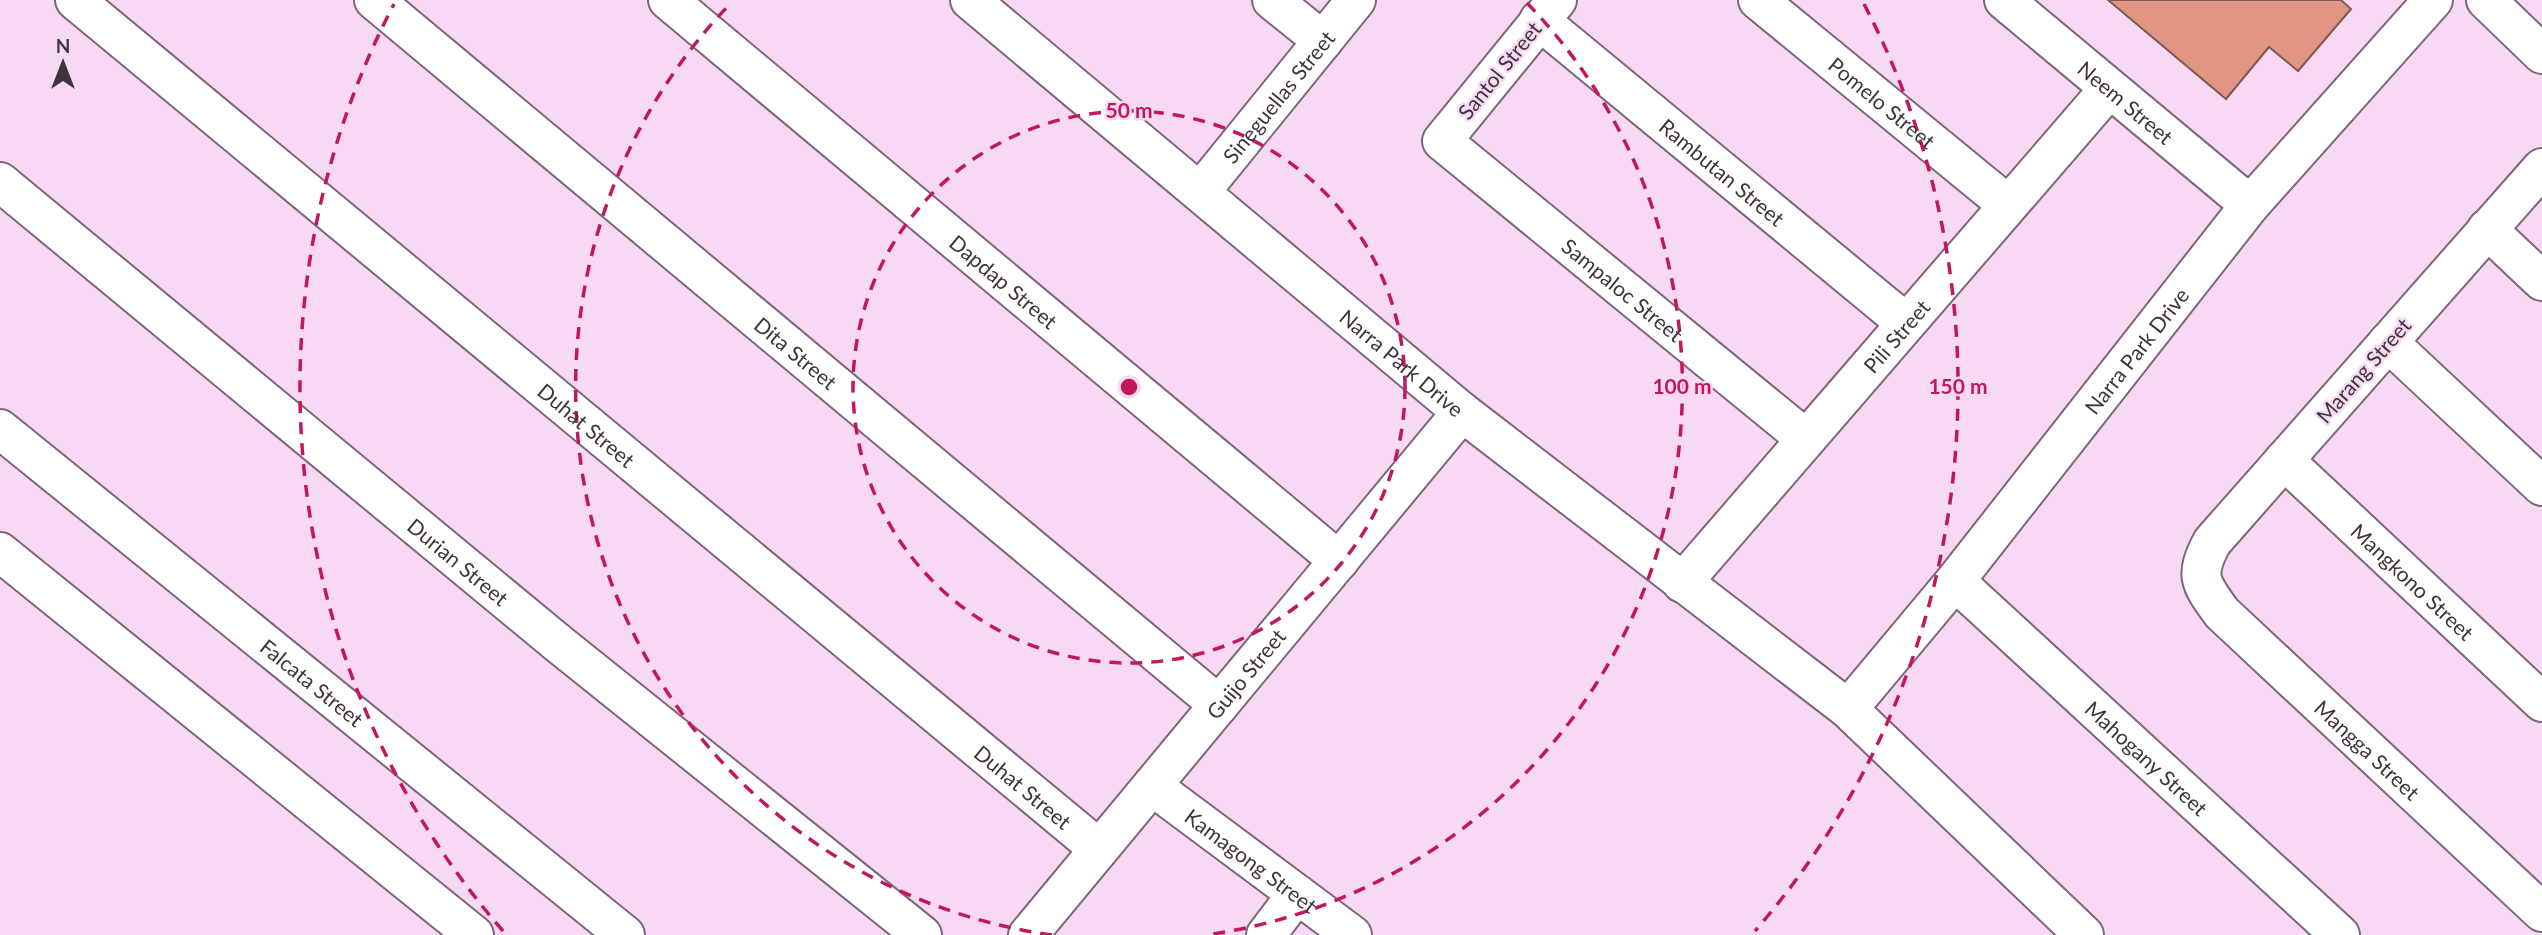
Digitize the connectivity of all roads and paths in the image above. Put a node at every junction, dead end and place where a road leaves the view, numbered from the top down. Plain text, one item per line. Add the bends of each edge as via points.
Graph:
1 (75, 0) edge
2 (374, 0) edge
3 (668, 0) edge
4 (970, 0) edge
5 (1272, 0) edge
6 (1356, 0) edge
7 (1758, 0) edge
8 (2004, 0) edge
9 (2433, 0) edge
10 (2486, 0) edge
11 (1548, 10) edge
12 (1323, 41) junction
13 (2542, 54) edge
14 (2109, 89) junction
15 (1442, 141) joint
16 (2542, 168) edge
17 (0, 182) edge
18 (1200, 191) junction
19 (2008, 205) junction
20 (2250, 205) junction
21 (2487, 229) junction
22 (2542, 281) edge
23 (1906, 323) junction
24 (2388, 342) junction
25 (1462, 412) junction
26 (0, 429) edge
27 (1806, 439) junction
28 (2284, 460) junction
29 (2542, 486) edge
30 (0, 552) edge
31 (1339, 561) junction
32 (2201, 580) joint
33 (1955, 581) junction
34 (1682, 583) junction
35 (2542, 702) edge
36 (1219, 705) junction
37 (1848, 709) junction
38 (1152, 786) junction
39 (1099, 849) junction
40 (1297, 894) junction
41 (2542, 912) edge
42 (474, 935) edge
43 (625, 935) edge
44 (922, 935) edge
45 (1028, 935) edge
46 (1266, 935) edge
47 (1352, 935) edge
48 (2084, 935) edge
49 (2340, 935) edge

1 - 39 street, Duhat Street
2 - 36 street, Dita Street
3 - 31 street, Dapdap Street
4 - 18 street, Narra Park Drive
5 - 12 street
6 - 12 street, Sineguellas Street
7 - 19 street, Pomelo Street
8 - 14 street, Neem Street
9 - 20 street, Narra Park Drive
10 - 13 street
11 - 15 street, Santol Street
11 - 23 street, Rambutan Street
12 - 18 street, Sineguellas Street
14 - 19 street, Pili Street
14 - 20 street, Neem Street
15 - 27 street, Sampaloc Street
16 - 21 street, Marang Street
17 - 44 street, Durian Street via 559,644
18 - 25 street, Narra Park Drive
19 - 23 street, Pili Street
20 - 33 street, Narra Park Drive
21 - 22 street
21 - 24 street, Marang Street
23 - 27 street, Pili Street
24 - 28 street, Marang Street
24 - 29 street
25 - 31 street, Guijo Street
25 - 34 street, Narra Park Drive
26 - 43 street, Falcata Street
27 - 34 street, Pili Street
28 - 32 street, Marang Street via 2212,542 2202,561
28 - 35 street, Mangkono Street
30 - 42 street
31 - 36 street, Guijo Street
32 - 41 street, Mangga Street via 2221,613
33 - 37 street, Narra Park Drive
33 - 49 street, Mahogany Street
34 - 37 street, Narra Park Drive
36 - 38 street, Guijo Street
37 - 48 street, Narra Park Drive
38 - 39 street, Guijo Street
38 - 40 street, Kamagong Street
39 - 45 street, Guijo Street
40 - 46 street
40 - 47 street, Kamagong Street

